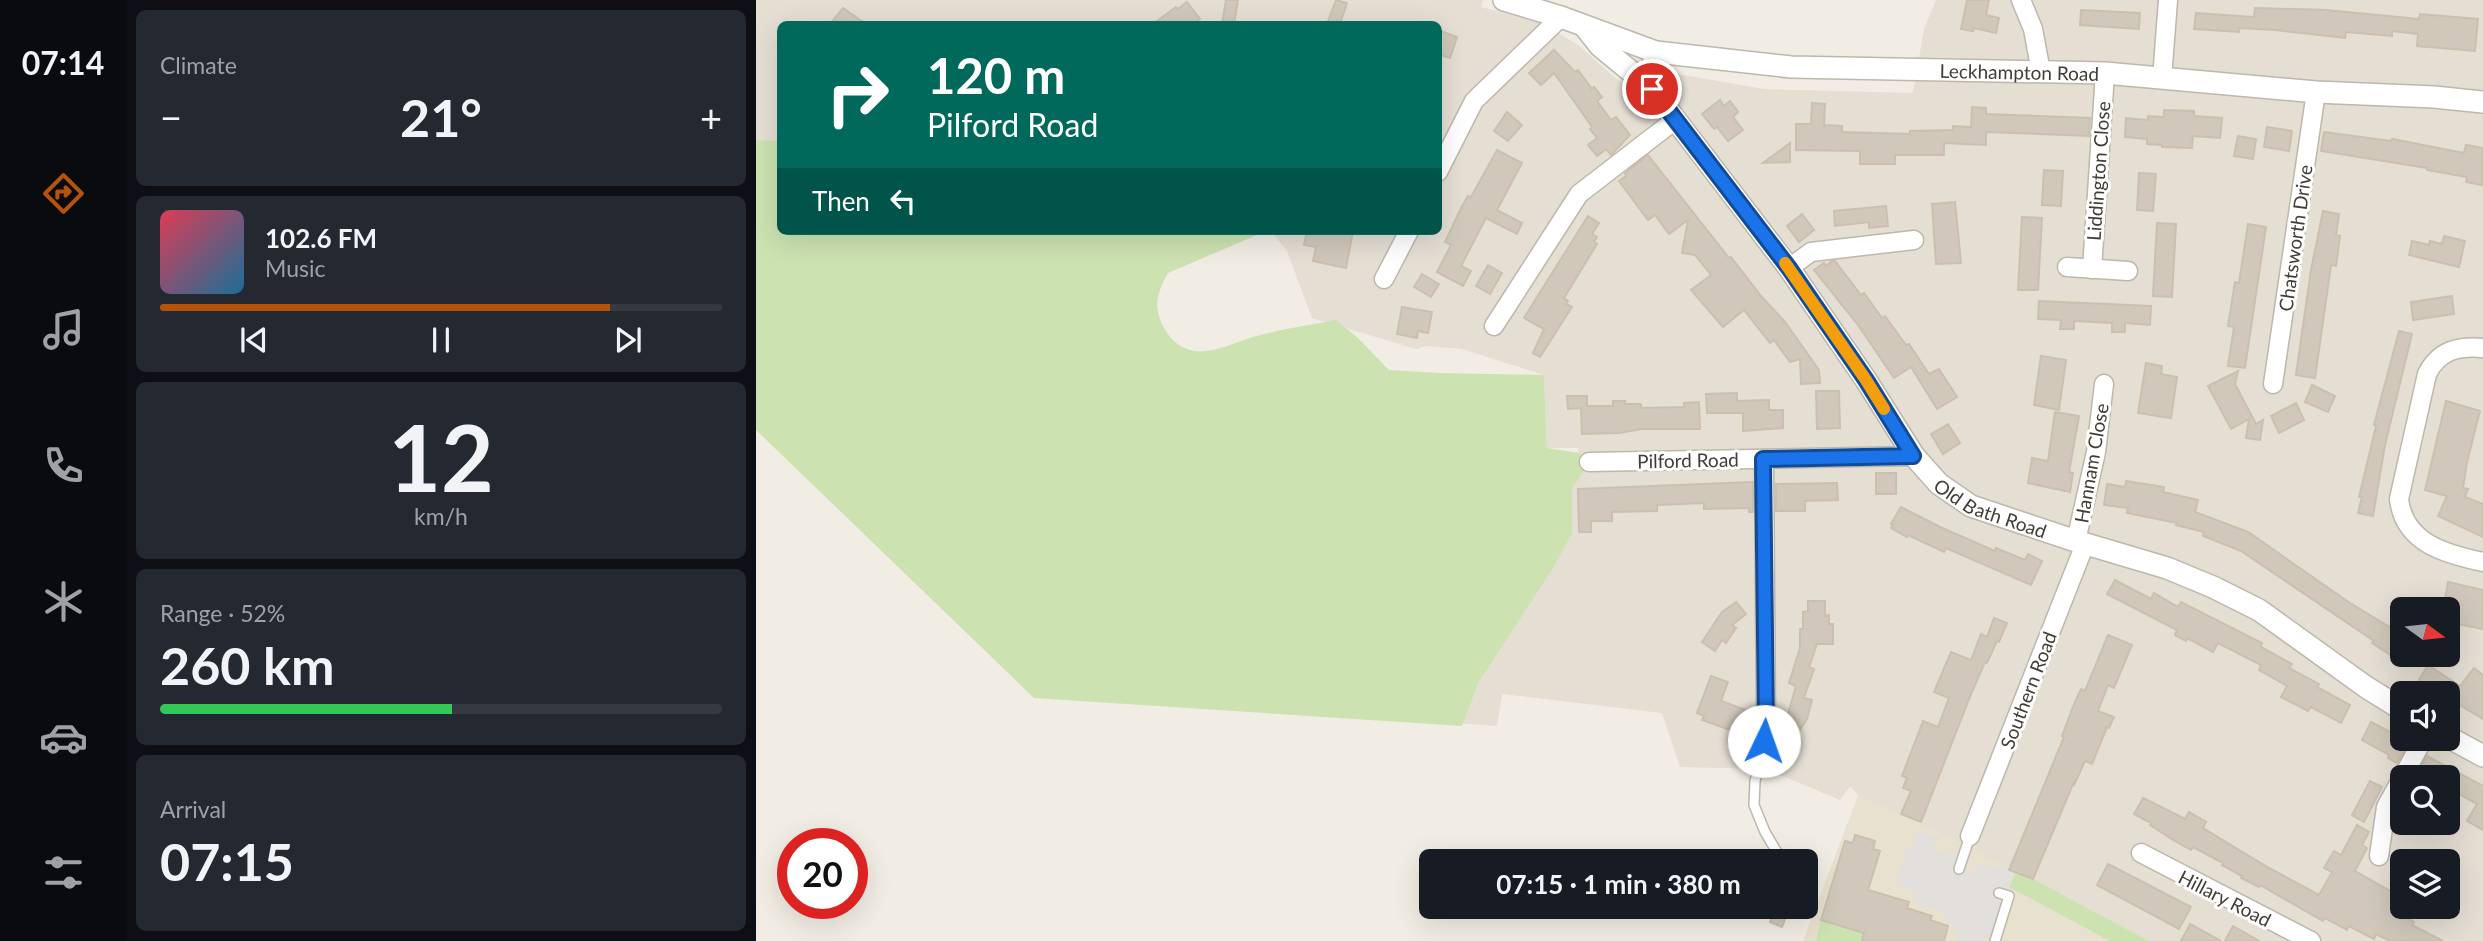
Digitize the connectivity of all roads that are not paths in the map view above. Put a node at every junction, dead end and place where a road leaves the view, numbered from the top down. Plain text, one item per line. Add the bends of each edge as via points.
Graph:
1 (1504, 0) edge
2 (2021, 0) edge
3 (2168, 0) edge
4 (1561, 17) junction
5 (1584, 26) junction
6 (1657, 52) junction
7 (2041, 72) junction
8 (2105, 74) junction
9 (2162, 79) junction
10 (1652, 89) junction
11 (2316, 92) junction
12 (2483, 102) edge
13 (1675, 120) junction
14 (1442, 164) edge
15 (1407, 235) edge
16 (1914, 240) dead end
17 (2067, 267) dead end
18 (1789, 268) junction
19 (2092, 269) junction
20 (2128, 271) dead end
21 (1384, 279) dead end
22 (1494, 326) dead end
23 (2483, 348) edge
24 (2104, 384) dead end
25 (2273, 384) dead end
26 (1913, 456) junction
27 (1763, 459) junction
28 (1588, 462) dead end
29 (2080, 542) junction
30 (2483, 562) edge
31 (2390, 702) edge
32 (1766, 724) joint
33 (2460, 744) edge
34 (2417, 751) edge
35 (2483, 756) edge
36 (1970, 836) joint
37 (1775, 849) edge
38 (2141, 853) dead end
39 (2379, 856) dead end
40 (1959, 869) dead end
41 (1999, 893) dead end
42 (1995, 941) edge
43 (2311, 941) edge

1 - 4 street, Leckhampton Road
2 - 7 street via 2033,29
3 - 9 street
4 - 5 street, Leckhampton Road
4 - 14 street via 1474,101
5 - 6 street, Leckhampton Road
5 - 10 street, Old Bath Road via 1600,46
6 - 7 street, Leckhampton Road via 1791,67
6 - 10 street
7 - 8 street, Leckhampton Road
8 - 9 street, Leckhampton Road
8 - 19 street, Liddington Close
9 - 11 street, Leckhampton Road
10 - 13 street, Old Bath Road
11 - 12 street, Leckhampton Road
11 - 25 street, Chatsworth Drive
13 - 18 street, Old Bath Road
13 - 22 street via 1579,194
15 - 21 street
16 - 18 street via 1811,251
17 - 19 street, Liddington Close
18 - 26 street, Old Bath Road
19 - 20 street, Liddington Close
23 - 30 street via 2451,349 2431,366 2399,499 2407,525 2421,540 2452,555
24 - 29 street, Hannam Close
26 - 27 street, Pilford Road
26 - 29 street, Old Bath Road via 1939,484 1971,506
27 - 28 street, Pilford Road
27 - 32 street
29 - 31 street, Old Bath Road via 2167,568 2236,598
29 - 36 street, Southern Road
32 - 37 lane via 1754,805
33 - 35 street
34 - 39 street via 2386,807
36 - 40 lane
38 - 43 street, Hillary Road
41 - 42 lane via 2009,896

